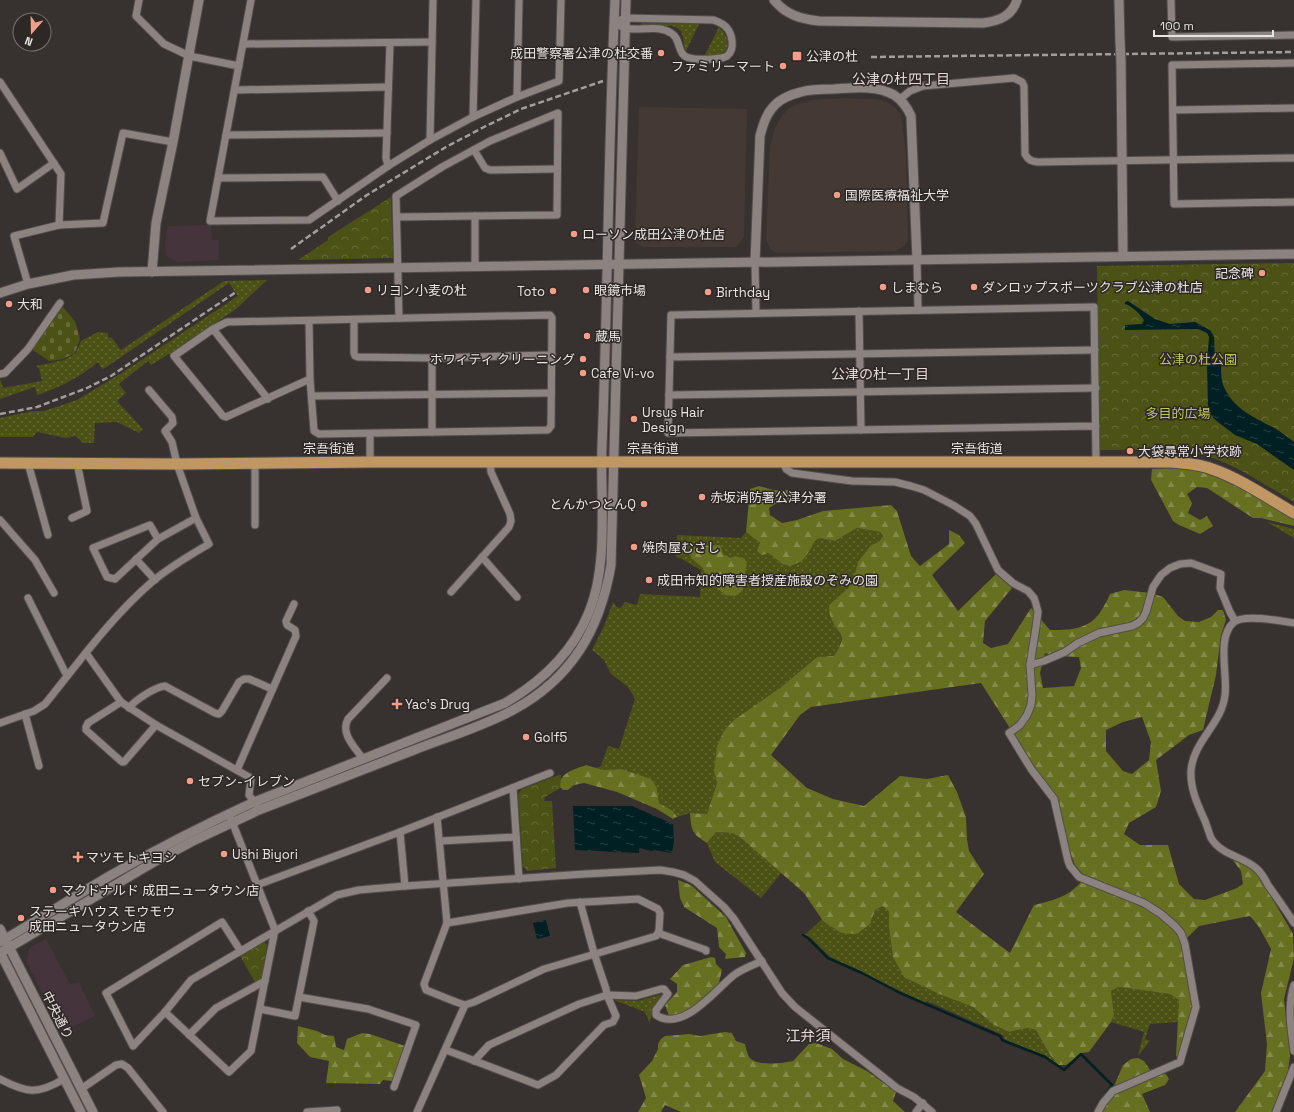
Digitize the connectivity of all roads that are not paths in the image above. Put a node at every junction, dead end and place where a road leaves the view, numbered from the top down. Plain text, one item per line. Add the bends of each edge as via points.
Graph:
1 (139, 0) edge
2 (199, 0) edge
3 (251, 0) edge
4 (433, 0) edge
5 (476, 0) edge
6 (519, 0) edge
7 (561, 0) edge
8 (615, 0) edge
9 (626, 0) edge
10 (774, 0) edge
11 (1017, 0) edge
12 (1119, 0) edge
13 (1171, 0) edge
14 (625, 18) junction
15 (614, 23) junction
16 (625, 28) junction
17 (1294, 35) edge
18 (390, 42) junction
19 (432, 42) junction
20 (244, 44) junction
21 (189, 56) junction
22 (1294, 63) edge
23 (239, 66) junction
24 (0, 82) edge
25 (388, 87) junction
26 (234, 90) junction
27 (2, 91) edge
28 (517, 97) junction
29 (900, 100) junction
30 (1294, 108) edge
31 (1173, 110) junction
32 (473, 117) junction
33 (387, 133) junction
34 (226, 135) junction
35 (430, 140) junction
36 (173, 142) junction
37 (474, 150) junction
38 (0, 153) edge
39 (1294, 158) edge
40 (1122, 160) junction
41 (1174, 160) junction
42 (54, 163) junction
43 (388, 166) junction
44 (557, 169) junction
45 (219, 178) junction
46 (338, 200) junction
47 (1294, 202) edge
48 (475, 216) junction
49 (397, 217) junction
50 (58, 225) junction
51 (1294, 254) edge
52 (1122, 256) junction
53 (917, 259) junction
54 (755, 262) junction
55 (607, 263) junction
56 (619, 263) junction
57 (475, 267) junction
58 (398, 268) junction
59 (152, 272) junction
60 (28, 284) junction
61 (0, 293) edge
62 (60, 304) dead end
63 (918, 310) junction
64 (859, 311) junction
65 (756, 313) junction
66 (399, 318) junction
67 (354, 320) junction
68 (309, 321) junction
69 (213, 330) junction
70 (1095, 350) junction
71 (860, 354) junction
72 (552, 355) junction
73 (670, 357) junction
74 (432, 358) junction
75 (0, 374) edge
76 (310, 379) junction
77 (1096, 388) junction
78 (149, 390) dead end
79 (860, 392) junction
80 (551, 393) junction
81 (432, 395) junction
82 (669, 395) junction
83 (312, 396) junction
84 (268, 399) junction
85 (1096, 426) junction
86 (861, 430) junction
87 (432, 432) junction
88 (370, 434) junction
89 (255, 462) junction
90 (370, 462) junction
91 (490, 462) junction
92 (607, 462) junction
93 (784, 462) junction
94 (1096, 462) junction
95 (0, 463) edge
96 (28, 463) junction
97 (77, 463) junction
98 (177, 464) junction
99 (1294, 513) edge
100 (72, 518) dead end
101 (196, 518) junction
102 (0, 520) edge
103 (255, 524) dead end
104 (48, 535) dead end
105 (158, 539) junction
106 (482, 557) junction
107 (136, 559) junction
108 (155, 580) junction
109 (54, 592) dead end
110 (451, 592) dead end
111 (517, 597) dead end
112 (28, 598) dead end
113 (294, 604) dead end
114 (1235, 621) junction
115 (1294, 623) edge
116 (86, 653) junction
117 (1030, 665) junction
118 (67, 676) junction
119 (387, 678) dead end
120 (272, 689) junction
121 (121, 702) junction
122 (129, 708) junction
123 (25, 714) junction
124 (0, 722) edge
125 (156, 725) junction
126 (363, 759) junction
127 (39, 766) dead end
128 (237, 770) junction
129 (550, 773) dead end
130 (513, 788) junction
131 (254, 802) junction
132 (259, 810) junction
133 (228, 814) junction
134 (437, 817) junction
135 (233, 822) junction
136 (400, 832) junction
137 (516, 837) junction
138 (440, 841) junction
139 (519, 879) junction
140 (443, 884) junction
141 (257, 886) junction
142 (405, 886) junction
143 (580, 902) junction
144 (308, 911) junction
145 (447, 923) junction
146 (1294, 923) edge
147 (0, 929) edge
148 (275, 930) junction
149 (658, 933) junction
150 (3, 940) edge
151 (10, 948) junction
152 (240, 950) junction
153 (706, 951) dead end
154 (0, 952) edge
155 (594, 953) junction
156 (762, 961) junction
157 (265, 981) junction
158 (1294, 985) edge
159 (607, 995) junction
160 (299, 997) junction
161 (465, 1005) junction
162 (260, 1009) junction
163 (165, 1012) junction
164 (190, 1035) junction
165 (446, 1050) junction
166 (1294, 1051) edge
167 (474, 1061) junction
168 (1294, 1068) edge
169 (0, 1079) edge
170 (64, 1079) junction
171 (394, 1088) dead end
172 (81, 1089) junction
173 (922, 1103) junction
174 (337, 1110) dead end
175 (81, 1112) edge
176 (93, 1112) edge
177 (163, 1112) edge
178 (307, 1112) edge
179 (417, 1112) edge
180 (916, 1112) edge
181 (932, 1112) edge
182 (1098, 1112) edge
183 (1276, 1112) edge

1 - 21 street via 136,16 164,44
2 - 21 street
3 - 20 street
4 - 19 street
5 - 32 street
6 - 28 street
7 - 28 street via 559,81
8 - 15 street
9 - 14 street
10 - 11 street via 792,15 819,21 983,23 1006,16 1012,11
12 - 40 street, bridge
13 - 17 street via 1172,37
14 - 15 street
14 - 16 street
14 - 16 street via 714,20 730,32 732,47 726,57 691,58 682,54 678,42 671,33 660,29
15 - 16 street
15 - 55 street
16 - 56 street
18 - 19 street
18 - 20 street
18 - 25 street
19 - 35 street
20 - 23 street
21 - 23 street
21 - 36 street
22 - 31 street via 1172,65
23 - 26 street
24 - 27 street
25 - 26 street
25 - 33 street
26 - 34 street
27 - 42 street
28 - 32 street
29 - 40 street via 910,91 923,86 1014,78 1024,86 1027,158 1037,162
29 - 53 street via 908,108 911,116
29 - 54 street via 877,89 809,90 791,95 774,105 762,126 760,136
30 - 31 street
31 - 41 street
32 - 35 street
33 - 34 street
33 - 43 street
34 - 45 street
35 - 43 street
36 - 50 street via 123,133 103,223
36 - 59 street via 156,223
37 - 44 street via 490,170
37 - 44 street via 558,113
37 - 49 street via 396,196
38 - 42 street via 17,189
39 - 41 street
40 - 41 street
40 - 52 street
41 - 47 street via 1174,204
42 - 50 street via 61,174
43 - 46 street
44 - 48 street via 557,215
45 - 46 street via 323,177
45 - 46 street via 210,221 309,220
48 - 49 street
48 - 57 street
49 - 58 street
50 - 60 street via 14,236
51 - 52 street
52 - 53 street
53 - 54 street
53 - 63 street
54 - 56 street
54 - 65 street
55 - 56 street
55 - 57 street
55 - 92 street
56 - 92 street
57 - 58 street
58 - 59 street
58 - 66 street
59 - 60 street via 73,275
60 - 61 street
62 - 75 street via 28,349 5,374
63 - 64 street
63 - 70 street via 1094,307
64 - 65 street
64 - 71 street
65 - 73 street via 670,315
66 - 67 street
66 - 72 street via 550,315
67 - 68 street
67 - 74 street via 355,356
68 - 69 street via 227,322
68 - 76 street
69 - 84 street
69 - 84 street via 174,356 223,416
70 - 71 street
70 - 77 street
71 - 73 street
71 - 79 street
72 - 74 street
72 - 80 street
73 - 82 street
74 - 81 street
76 - 83 street
76 - 84 street
77 - 79 street
77 - 85 street
78 - 98 street via 172,417 173,423 166,431 172,442
79 - 82 street
79 - 86 street
80 - 81 street
80 - 87 street via 551,426 548,430
81 - 83 street
81 - 87 street
82 - 86 street via 668,433
83 - 88 street via 316,433
85 - 86 street
85 - 94 street
87 - 88 street
88 - 90 street
89 - 90 highway, 宗吾街道
89 - 98 highway, 宗吾街道
89 - 103 street
90 - 91 highway, 宗吾街道
91 - 92 highway, 宗吾街道
91 - 106 street via 491,472 511,521 509,527
92 - 93 highway, 宗吾街道
92 - 126 street via 597,587 587,618 569,649 541,678 505,703
92 - 132 street via 611,565 606,593 588,638 560,675 539,693 503,715
93 - 94 highway, 宗吾街道
93 - 117 street via 792,473 852,481 895,482 911,486 924,490 970,516 998,570 1034,598 1038,612
94 - 99 highway, 宗吾街道 via 1170,462 1212,469 1237,480
95 - 96 highway, 宗吾街道
96 - 97 highway, 宗吾街道
96 - 104 street
97 - 98 highway, 宗吾街道
97 - 100 street via 87,511
98 - 101 street
101 - 105 street
101 - 108 street via 209,544
102 - 109 street via 35,560
105 - 107 street
105 - 107 street via 150,525 93,548 107,577 115,579
106 - 110 street
106 - 111 street
107 - 108 street
108 - 116 street via 121,613
112 - 118 street
113 - 120 street via 286,621 287,625 296,630 296,636
114 - 115 street via 1245,618
114 - 117 street via 1220,588 1221,574 1191,563 1180,564 1161,575 1153,587 1143,618 1138,623 1098,632 1066,652
114 - 146 street via 1225,638 1226,694 1223,707 1196,750 1191,770 1192,786 1211,838 1225,852 1258,869
116 - 118 street
116 - 121 street
117 - 182 street via 1031,704 1020,724 1009,733 1031,769 1054,799 1070,866 1079,877 1144,902 1175,926 1185,944 1195,997 1196,1007 1180,1062 1114,1092
118 - 123 street via 45,704
119 - 126 street via 348,719 346,736
120 - 122 street via 244,679 239,682 219,714 165,686 133,702
120 - 128 street
121 - 122 street
121 - 125 street via 88,723 86,730 122,762
122 - 125 street
123 - 124 street
123 - 127 street
125 - 128 street
126 - 131 street
128 - 131 street via 249,776 249,795
129 - 130 street
130 - 134 street
130 - 137 street
131 - 132 street
131 - 133 street
132 - 135 street
133 - 135 street
133 - 150 street via 112,874
134 - 136 street
134 - 138 street
135 - 141 street
135 - 151 street via 154,862
136 - 141 street
136 - 142 street
137 - 138 street
137 - 139 street
138 - 140 street
139 - 140 street
139 - 156 street via 660,870 684,875 704,888 724,907
140 - 142 street
140 - 145 street
141 - 148 street
142 - 144 street via 351,891
143 - 145 street
143 - 149 street via 638,899 658,909
143 - 155 street
144 - 148 street
144 - 160 street via 314,921
145 - 161 street via 424,984 426,990
147 - 150 street, 中央通り
148 - 152 street
148 - 157 street
149 - 153 street
149 - 155 street via 656,936
150 - 151 street, 中央通り
151 - 154 street
151 - 172 street, 中央通り
152 - 163 street via 191,980
152 - 163 street via 222,922 106,992 132,1046
154 - 170 street, 中央通り
155 - 159 street
155 - 161 street via 544,969
156 - 159 street via 735,975 687,1016 673,1019 659,1017 655,1012 668,994 664,989 636,996
156 - 173 street via 782,993 795,1007 897,1088
157 - 162 street
157 - 164 street via 216,1008
158 - 166 street via 1289,1008
159 - 167 street via 579,1004 489,1045
159 - 167 street via 616,1016 613,1022 604,1025 556,1075 538,1085
160 - 162 street via 295,1016
160 - 171 street via 368,1009 416,1025
161 - 165 street
162 - 164 street via 251,1051 229,1072
163 - 164 street
165 - 167 street
165 - 179 street
168 - 183 street
169 - 170 street via 31,1091 49,1088
170 - 175 street, 中央通り
172 - 176 street, 中央通り
172 - 177 street via 122,1064
173 - 180 street
173 - 181 street
174 - 178 street

